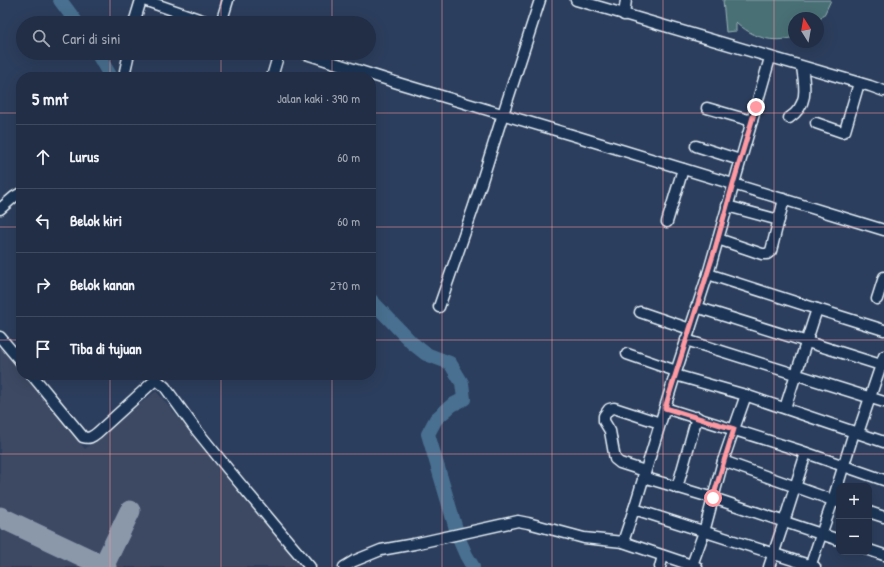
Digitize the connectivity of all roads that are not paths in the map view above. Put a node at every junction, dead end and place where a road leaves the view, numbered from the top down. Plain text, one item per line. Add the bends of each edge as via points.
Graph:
1 (142, 0) edge
2 (228, 0) edge
3 (540, 0) edge
4 (576, 0) edge
5 (626, 0) edge
6 (624, 15) junction
7 (136, 16) edge
8 (189, 16) edge
9 (223, 16) edge
10 (770, 58) junction
11 (127, 60) edge
12 (277, 60) edge
13 (325, 60) edge
14 (802, 67) junction
15 (125, 71) dead end
16 (273, 72) edge
17 (363, 72) edge
18 (376, 76) edge
19 (859, 83) junction
20 (884, 91) edge
21 (708, 108) dead end
22 (503, 114) junction
23 (789, 118) dead end
24 (752, 122) junction
25 (816, 123) dead end
26 (696, 146) dead end
27 (740, 160) junction
28 (683, 169) junction
29 (733, 184) junction
30 (16, 196) edge
31 (784, 199) junction
32 (727, 206) junction
33 (0, 209) edge
34 (779, 220) junction
35 (667, 222) dead end
36 (884, 230) edge
37 (718, 239) junction
38 (708, 274) junction
39 (884, 277) edge
40 (877, 299) dead end
41 (439, 307) dead end
42 (696, 307) junction
43 (817, 309) junction
44 (640, 312) dead end
45 (690, 329) junction
46 (884, 330) edge
47 (0, 337) edge
48 (686, 340) junction
49 (807, 342) junction
50 (627, 354) dead end
51 (16, 356) edge
52 (883, 362) edge
53 (676, 373) junction
54 (796, 375) junction
55 (36, 380) edge
56 (154, 380) edge
57 (158, 380) edge
58 (746, 395) junction
59 (870, 398) junction
60 (884, 402) edge
61 (665, 408) junction
62 (785, 408) junction
63 (697, 417) junction
64 (660, 423) junction
65 (734, 429) junction
66 (856, 432) junction
67 (884, 442) edge
68 (806, 453) junction
69 (724, 461) junction
70 (844, 466) junction
71 (644, 474) junction
72 (884, 480) edge
73 (840, 483) edge
74 (796, 486) junction
75 (677, 488) junction
76 (713, 498) junction
77 (836, 501) edge
78 (634, 509) junction
79 (872, 513) edge
80 (884, 517) edge
81 (784, 522) junction
82 (704, 532) junction
83 (821, 534) junction
84 (836, 539) edge
85 (623, 542) junction
86 (872, 551) edge
87 (774, 553) junction
88 (884, 555) edge
89 (663, 556) junction
90 (694, 566) edge
91 (310, 567) edge
92 (344, 567) edge
93 (660, 567) edge
94 (769, 567) edge
95 (812, 567) edge

1 - 7 street
1 - 8 street
2 - 9 street
3 - 22 street
4 - 6 street
5 - 6 street
6 - 10 street
10 - 14 street
10 - 24 street
11 - 15 street
12 - 16 street
13 - 17 street
14 - 19 street
14 - 23 street via 805,85 802,104
18 - 22 street
19 - 20 street
19 - 25 street via 845,131
21 - 24 street
22 - 28 street
22 - 41 street
24 - 27 street
26 - 27 street
27 - 29 street
28 - 29 street
28 - 35 street
29 - 31 street
29 - 32 street
30 - 33 street
31 - 34 street
31 - 36 street
32 - 34 street
32 - 37 street
34 - 37 street via 771,251 767,254
37 - 38 street
38 - 42 street
38 - 43 street
39 - 40 street
42 - 45 street
42 - 49 street
43 - 46 street
43 - 49 street
44 - 45 street
45 - 48 street
47 - 51 street
48 - 53 street
48 - 54 street
49 - 52 street
49 - 54 street
50 - 53 street
52 - 59 street
53 - 58 street
53 - 61 street
54 - 59 street
54 - 62 street
55 - 56 street via 83,437 87,438 97,433
57 - 91 street
58 - 62 street
58 - 65 street
59 - 60 street
59 - 66 street
61 - 63 street
61 - 64 street
62 - 66 street
63 - 65 street
63 - 75 street
64 - 71 street
64 - 71 street via 614,408 604,416 610,431 615,459
65 - 68 street
65 - 69 street
66 - 67 street
66 - 70 street
68 - 70 street
68 - 74 street
69 - 74 street
69 - 76 street
70 - 72 street
70 - 73 street
71 - 75 street
71 - 78 street
74 - 77 street
74 - 81 street
75 - 76 street
76 - 81 street
76 - 82 street
77 - 83 street
78 - 82 street
78 - 85 street
79 - 80 street
81 - 83 street
81 - 87 street
82 - 87 street
82 - 90 street
83 - 84 street
83 - 95 street
85 - 89 street
85 - 92 street via 584,538 518,521 381,550
86 - 88 street
87 - 94 street
87 - 95 street
89 - 90 street
89 - 93 street

